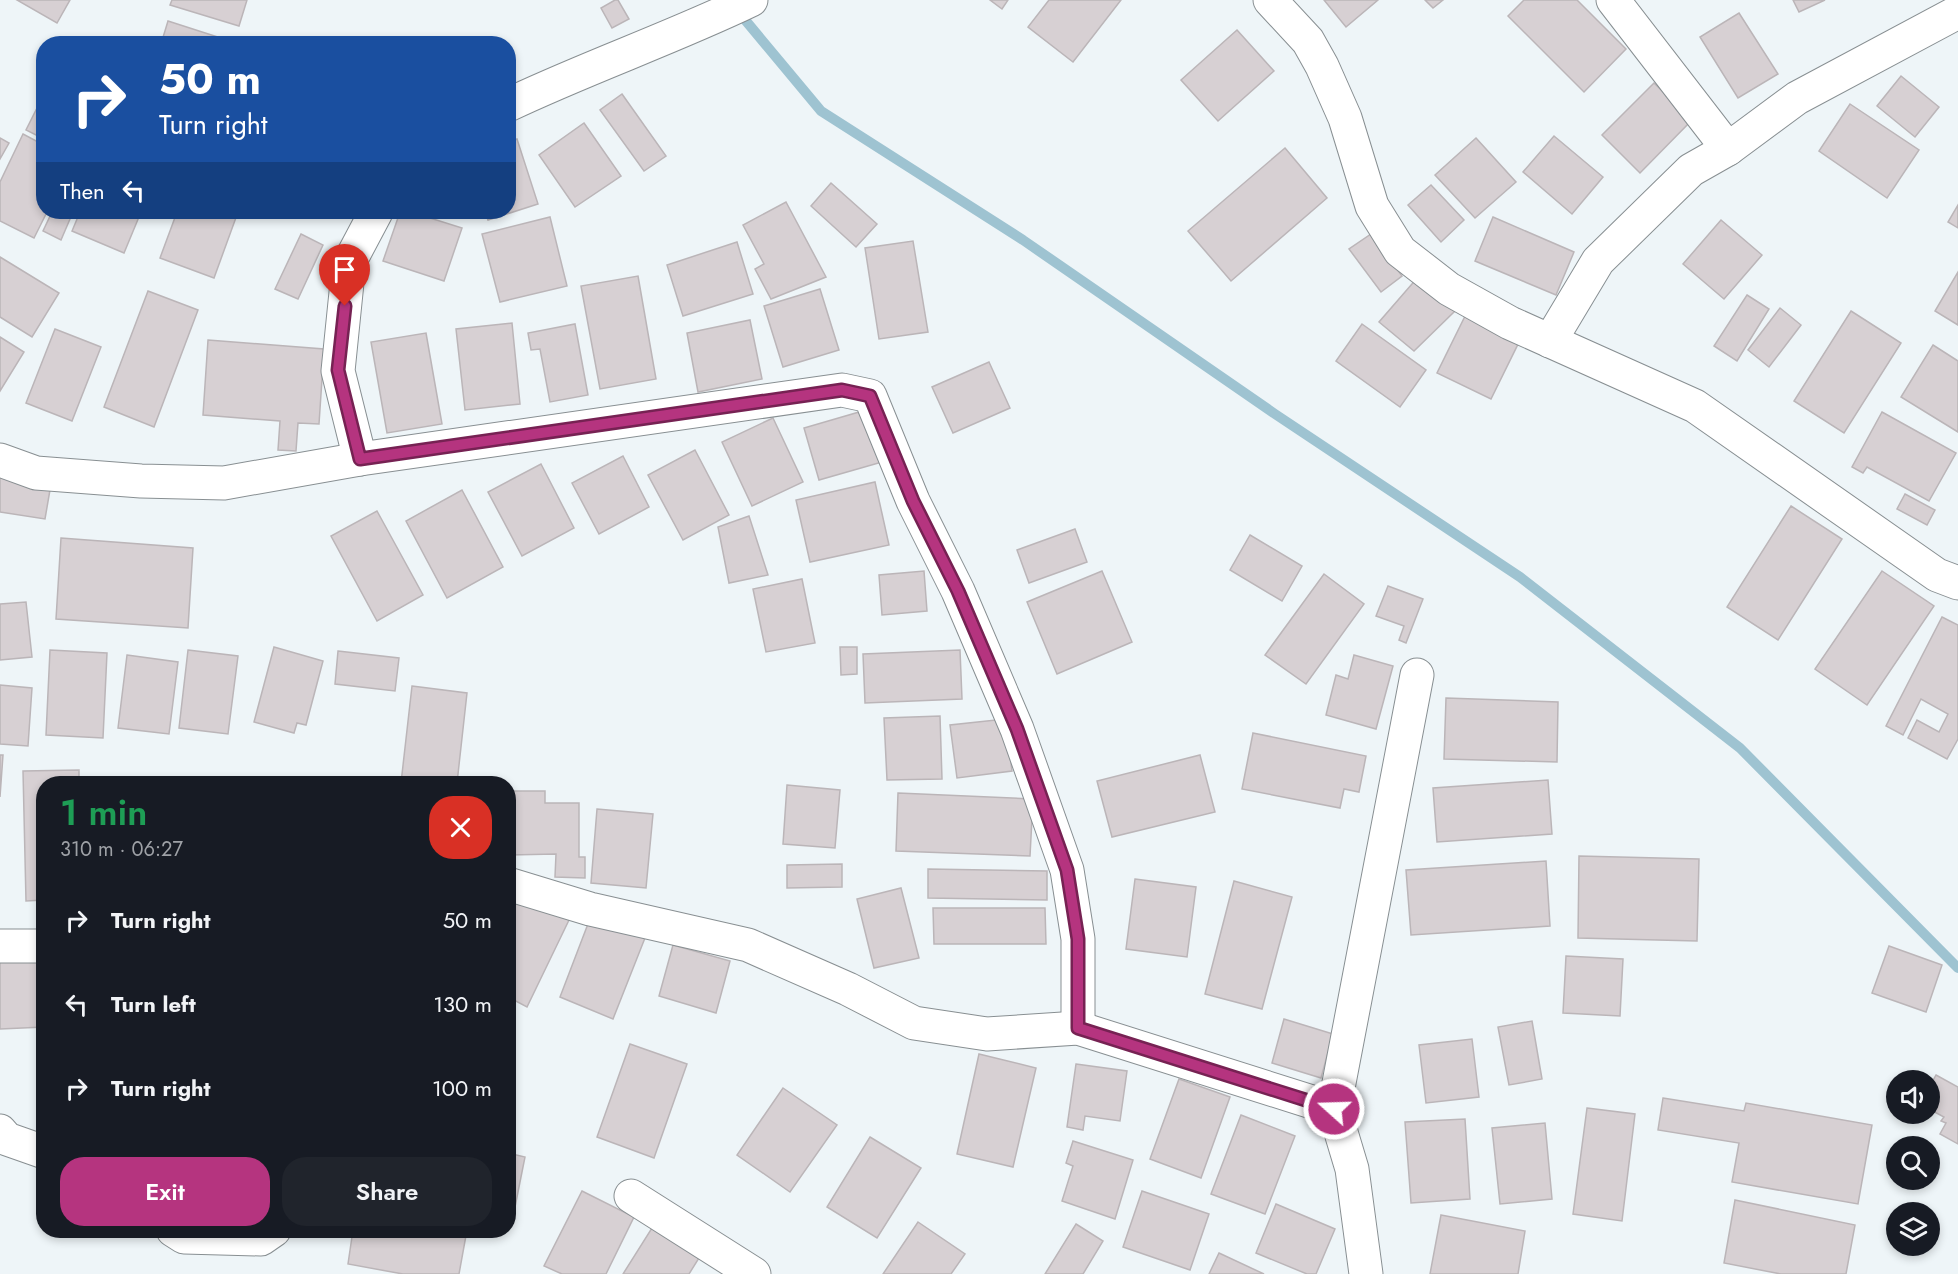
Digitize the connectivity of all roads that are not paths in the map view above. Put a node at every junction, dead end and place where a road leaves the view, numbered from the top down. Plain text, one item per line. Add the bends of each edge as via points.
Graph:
1 (751, 0) edge
2 (1270, 0) edge
3 (1613, 0) edge
4 (1958, 12) edge
5 (516, 101) edge
6 (1728, 149) junction
7 (372, 219) edge
8 (1550, 341) junction
9 (360, 459) junction
10 (0, 460) edge
11 (1958, 583) edge
12 (1417, 675) dead end
13 (516, 886) edge
14 (0, 946) edge
15 (36, 946) edge
16 (1078, 1028) junction
17 (1334, 1109) junction
18 (0, 1131) edge
19 (36, 1149) edge
20 (631, 1196) dead end
21 (222, 1238) edge
22 (262, 1238) edge
23 (754, 1274) edge
24 (1366, 1274) edge

1 - 5 street
2 - 8 street via 1308,41 1322,66 1345,118 1372,206 1400,251 1449,289
3 - 6 street
4 - 6 street via 1797,98
6 - 8 street via 1691,170 1598,261
7 - 9 street via 349,263 338,370
8 - 11 street via 1695,406 1937,575
9 - 10 street via 224,483 36,473
9 - 16 street via 842,390 870,396 913,501 958,591 1017,729 1067,870 1078,939
12 - 17 street
13 - 16 street via 590,909 748,945 914,1023 987,1034
14 - 15 street
16 - 17 street
17 - 24 street via 1352,1169
18 - 19 street via 7,1139
20 - 23 street
21 - 22 street

